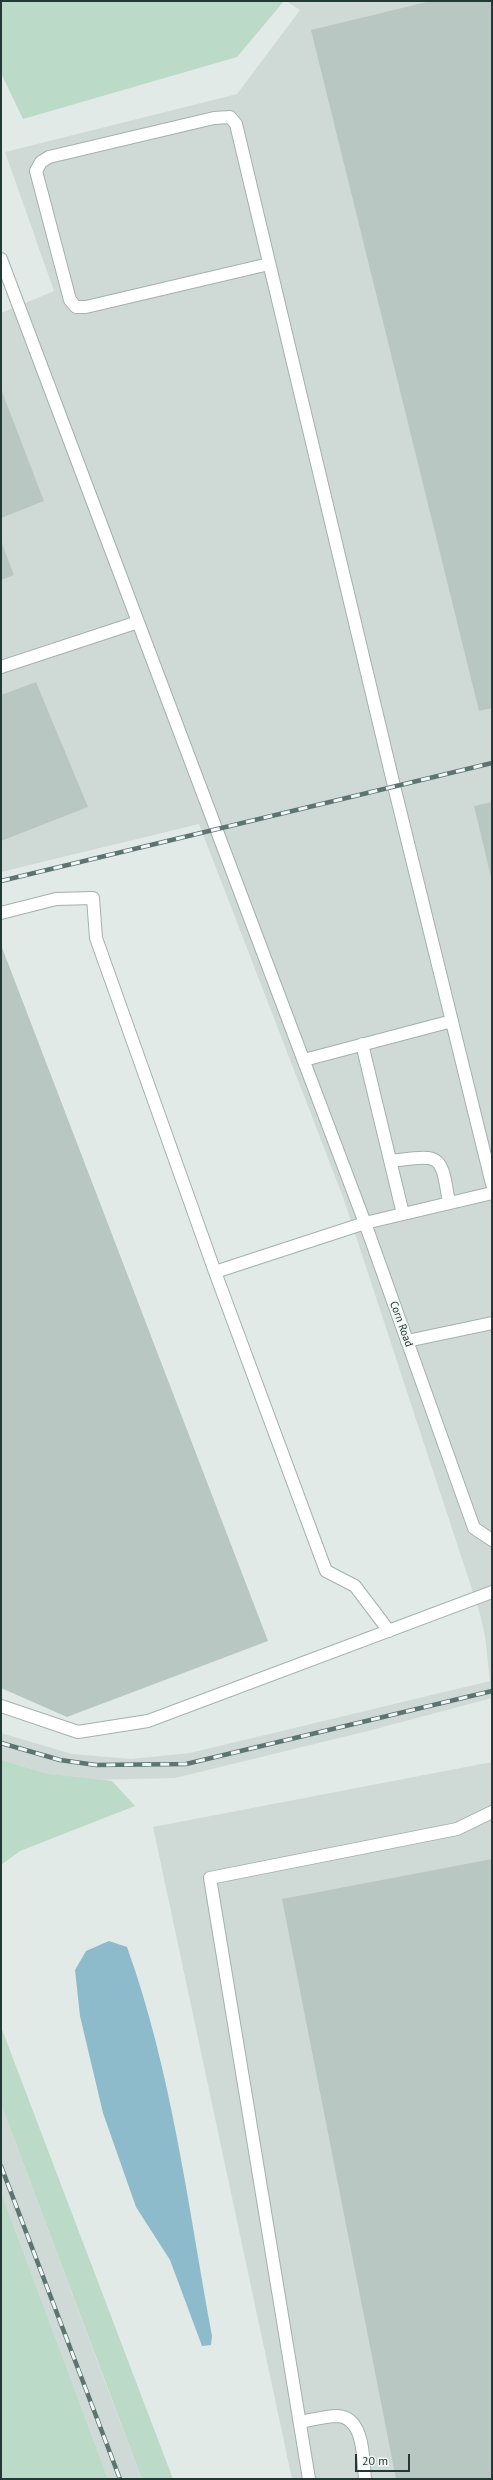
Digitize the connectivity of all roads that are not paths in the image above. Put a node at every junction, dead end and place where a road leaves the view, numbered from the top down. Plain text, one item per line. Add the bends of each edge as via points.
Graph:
1 (1, 258) edge
2 (269, 264) junction
3 (138, 622) junction
4 (1, 667) edge
5 (1, 913) edge
6 (452, 1021) junction
7 (362, 1044) junction
8 (304, 1060) junction
9 (390, 1161) junction
10 (492, 1184) edge
11 (492, 1193) edge
12 (449, 1203) junction
13 (404, 1214) junction
14 (365, 1223) junction
15 (215, 1272) junction
16 (492, 1323) edge
17 (407, 1341) junction
18 (492, 1540) edge
19 (492, 1592) edge
20 (389, 1631) junction
21 (1, 1706) edge
22 (492, 1812) edge
23 (300, 2422) junction
24 (309, 2479) edge
25 (365, 2479) edge

1 - 3 street, Corn Road
2 - 2 street via 236,124 230,117 214,118 48,157 41,162 36,171 70,300 76,307 86,307
2 - 6 street
3 - 4 street
3 - 8 street, Corn Road
5 - 15 street via 56,899 93,898 96,938
6 - 7 street
6 - 10 street
7 - 8 street
7 - 9 street
8 - 14 street, Corn Road
9 - 12 street via 425,1157 439,1162 444,1169
9 - 13 street
11 - 12 street
12 - 13 street
13 - 14 street
14 - 15 street
14 - 17 street, Corn Road
15 - 20 street via 326,1571 355,1586
16 - 17 street
17 - 18 street, Corn Road via 474,1528
19 - 20 street
20 - 21 street via 148,1721 78,1732
22 - 23 street via 457,1829 210,1878
23 - 24 street
23 - 25 street via 338,2416 350,2420 360,2437

